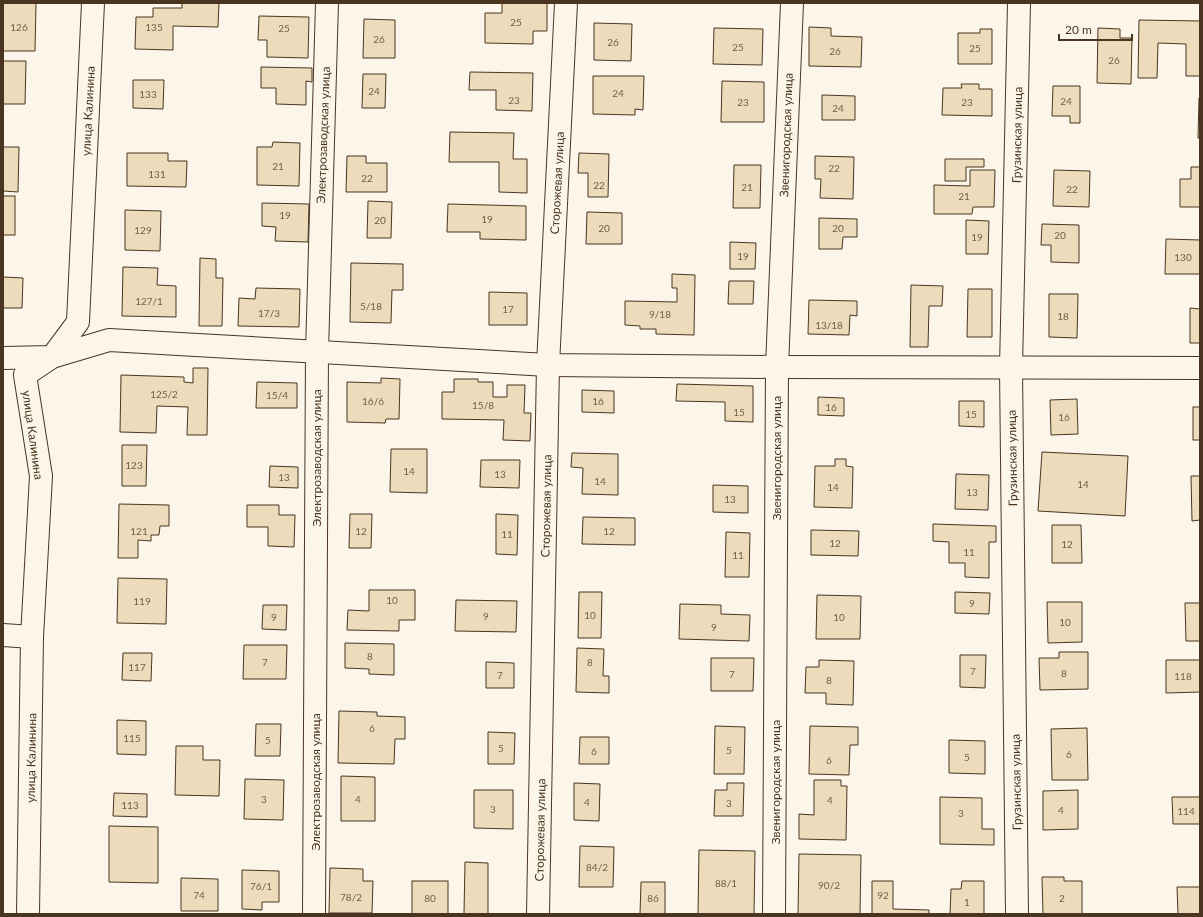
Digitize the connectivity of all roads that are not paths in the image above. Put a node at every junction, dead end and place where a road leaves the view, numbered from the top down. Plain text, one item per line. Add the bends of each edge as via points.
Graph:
1 (93, 3) edge
2 (327, 3) edge
3 (566, 3) edge
4 (792, 3) edge
5 (1020, 3) edge
6 (317, 352) junction
7 (52, 357) junction
8 (3, 358) edge
9 (548, 365) junction
10 (777, 367) junction
11 (1011, 368) junction
12 (1200, 368) edge
13 (3, 635) edge
14 (32, 637) junction
15 (28, 914) edge
16 (314, 914) edge
17 (538, 914) edge
18 (774, 914) edge
19 (1017, 914) edge

1 - 7 street, улица Калинина via 78,322
2 - 6 street, Электрозаводская улица
3 - 9 street, Сторожевая улица
4 - 10 street, Звенигородская улица
5 - 11 street, Грузинская улица
6 - 7 street via 109,340
6 - 9 street
6 - 16 street, Электрозаводская улица
7 - 8 street
7 - 14 street, улица Калинина via 25,375 41,476
9 - 10 street
9 - 17 street, Сторожевая улица
10 - 11 street
10 - 18 street, Звенигородская улица
11 - 12 street
11 - 19 street, Грузинская улица
13 - 14 street
14 - 15 street, улица Калинина

